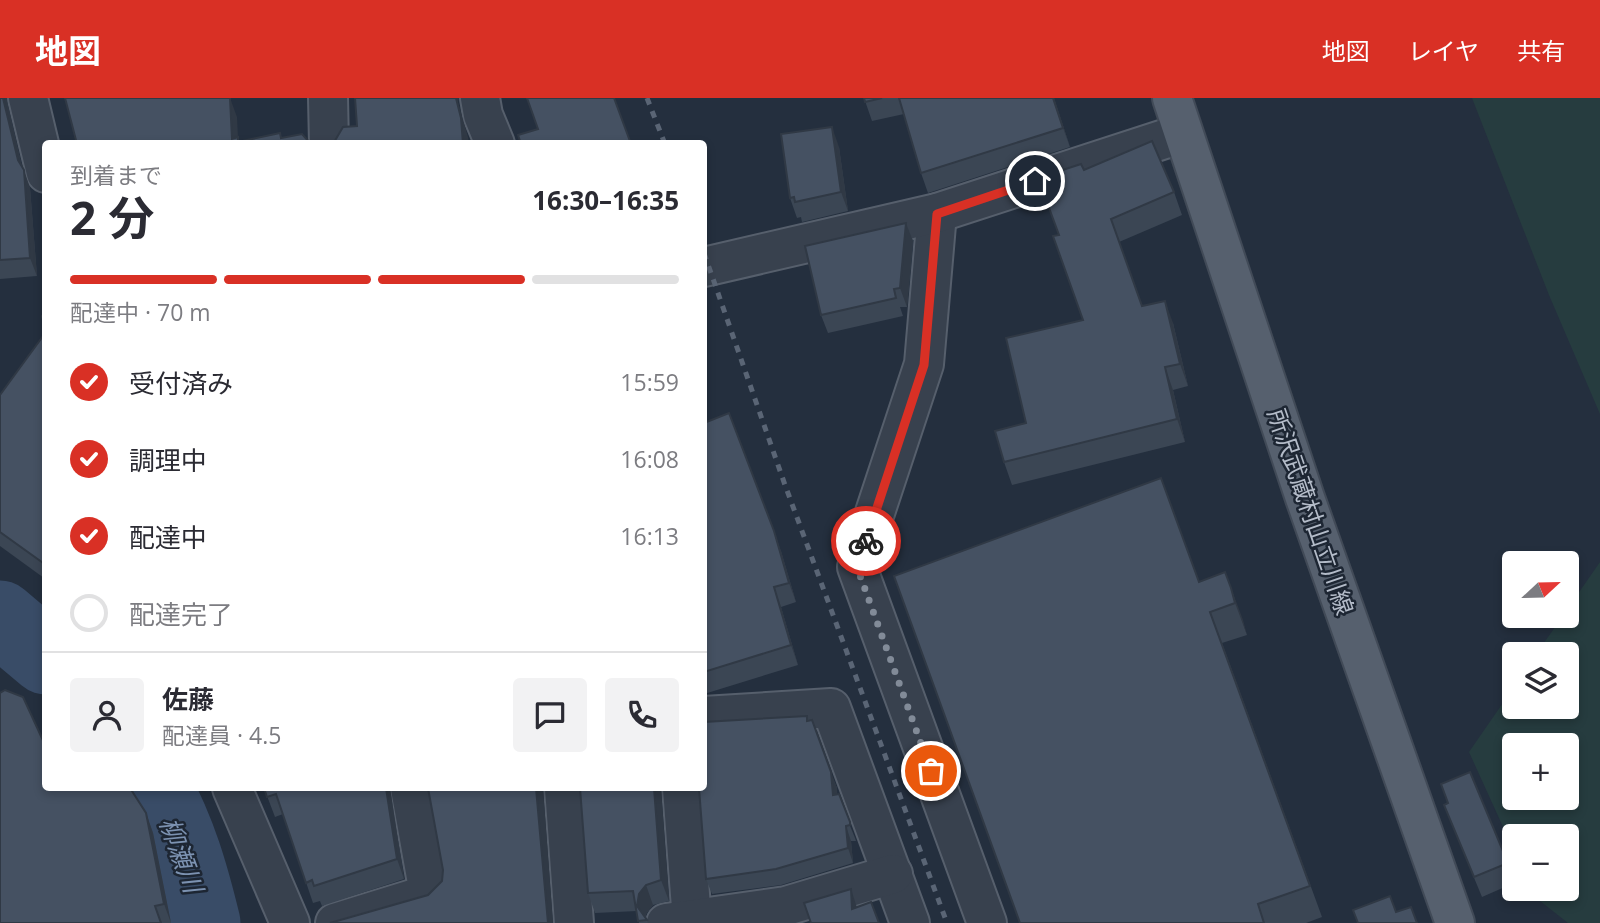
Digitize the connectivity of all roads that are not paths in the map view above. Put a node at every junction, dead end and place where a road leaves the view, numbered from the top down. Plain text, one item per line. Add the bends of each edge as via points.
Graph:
1 (28, 98) edge
2 (328, 98) edge
3 (480, 98) edge
4 (1177, 116) edge
5 (329, 140) edge
6 (493, 140) edge
7 (42, 156) edge
8 (937, 214) junction
9 (707, 266) edge
10 (707, 716) edge
11 (233, 791) edge
12 (411, 791) edge
13 (564, 791) edge
14 (682, 791) edge
15 (893, 874) junction
16 (679, 922) edge
17 (290, 923) edge
18 (335, 923) edge
19 (574, 923) edge
20 (910, 923) edge
21 (987, 923) edge
22 (1455, 923) edge

1 - 7 street
2 - 5 street
3 - 6 street
4 - 8 street
4 - 22 main road, 所沢武蔵村山立川線
8 - 9 street
8 - 21 street via 924,365 857,567
10 - 15 street via 831,708
11 - 17 street
12 - 18 street via 429,894
13 - 19 street
14 - 16 street
15 - 16 street via 786,906
15 - 20 street

